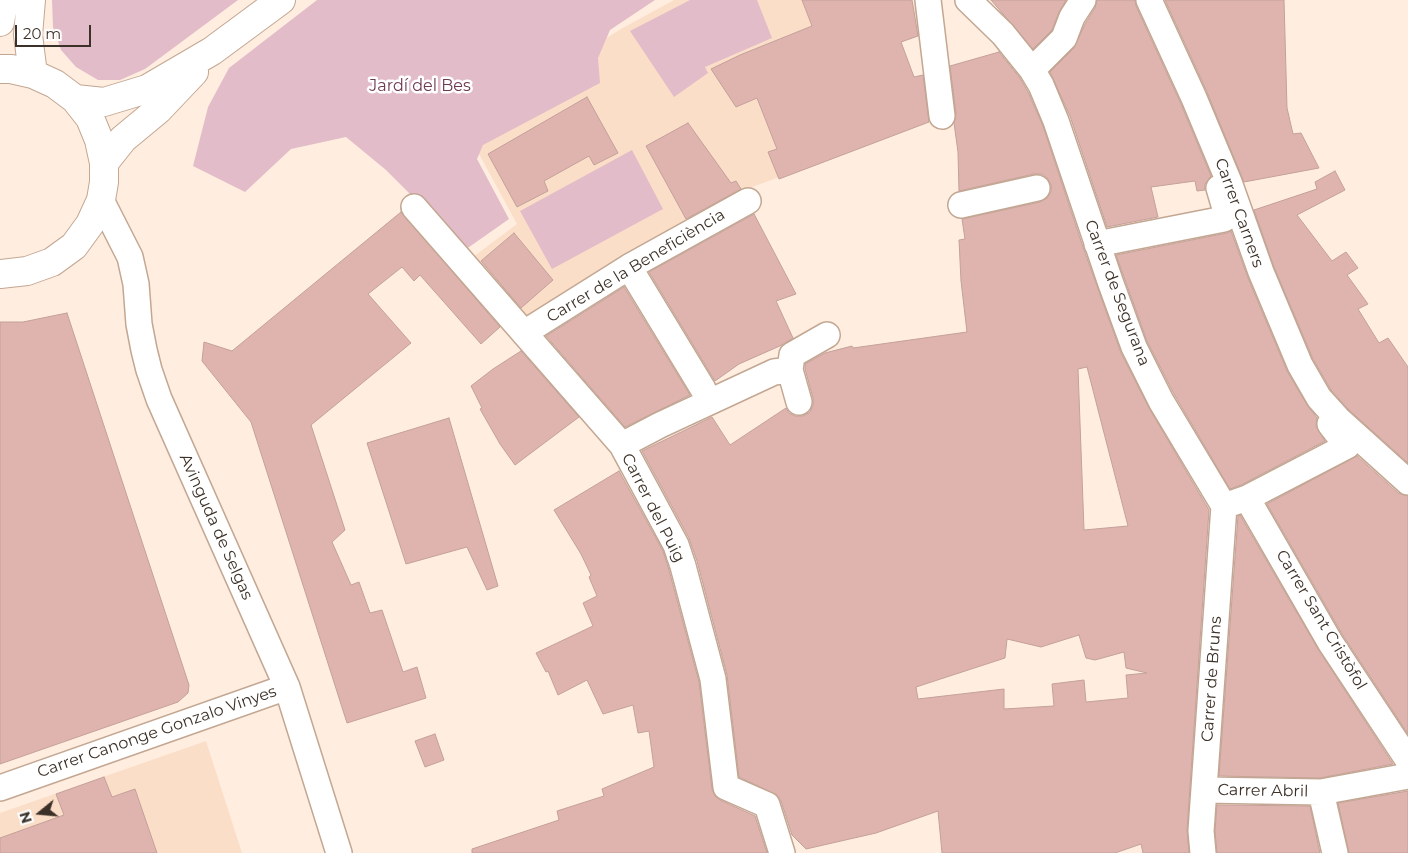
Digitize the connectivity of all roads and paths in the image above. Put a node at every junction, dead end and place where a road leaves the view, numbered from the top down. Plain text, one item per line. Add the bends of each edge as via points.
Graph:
1 (4, 0) edge
2 (31, 0) edge
3 (281, 0) edge
4 (968, 0) edge
5 (1083, 0) edge
6 (1149, 0) edge
7 (928, 1) edge
8 (0, 22) edge
9 (212, 51) junction
10 (0, 70) edge
11 (1032, 70) junction
12 (33, 74) junction
13 (75, 99) junction
14 (942, 116) dead end
15 (104, 163) junction
16 (1229, 182) junction
17 (1037, 188) dead end
18 (101, 200) junction
19 (748, 201) dead end
20 (961, 205) dead end
21 (414, 207) dead end
22 (1097, 244) junction
23 (629, 267) junction
24 (0, 274) edge
25 (524, 333) junction
26 (827, 335) dead end
27 (790, 370) junction
28 (703, 389) dead end
29 (799, 402) dead end
30 (1338, 419) junction
31 (624, 444) junction
32 (1408, 482) edge
33 (1236, 502) junction
34 (287, 687) junction
35 (1408, 760) edge
36 (1408, 776) edge
37 (0, 788) edge
38 (1204, 790) junction
39 (1321, 792) junction
40 (339, 853) edge
41 (782, 853) edge
42 (1203, 853) edge
43 (1336, 853) edge

1 - 8 main road
2 - 12 main road via 28,35
3 - 9 main road
4 - 11 street, Carrer de Segurana via 1003,34
5 - 11 street via 1064,38
6 - 16 street, Carrer Carners
7 - 14 street
9 - 13 main road via 148,89 104,102
9 - 15 main road via 158,110 123,139
10 - 12 main road
11 - 22 street, Carrer de Segurana via 1056,121
12 - 13 main road via 55,84
13 - 15 main road via 90,118 100,140
15 - 18 main road
16 - 22 street via 1219,186 1227,215 1224,218
16 - 30 street, Carrer Carners via 1300,365 1319,398
17 - 20 street
18 - 24 main road via 90,224 74,246 52,262 27,271
18 - 34 street, Avinguda de Selgas via 130,257 144,350 159,399
19 - 23 street, Carrer de la Beneficiència
21 - 25 street, Carrer del Puig
22 - 33 street, Carrer de Segurana via 1126,327 1161,401
23 - 25 street, Carrer de la Beneficiència
23 - 28 street
25 - 31 street, Carrer del Puig
26 - 27 street via 792,355
27 - 29 street
27 - 31 street via 774,372
30 - 32 street, Carrer Carners
30 - 33 street via 1330,423 1348,446
31 - 41 street, Carrer del Puig via 676,545 683,566 713,679 726,787 767,805
33 - 35 street, Carrer Sant Cristòfol
33 - 38 street, Carrer de Bruns
34 - 37 street, Carrer Canonge Gonzalo Vinyes
34 - 40 street, Avinguda de Selgas
36 - 39 street, Carrer Abril
38 - 39 street, Carrer Abril
38 - 42 street, Carrer de Bruns
39 - 43 street, Carrer Abril

